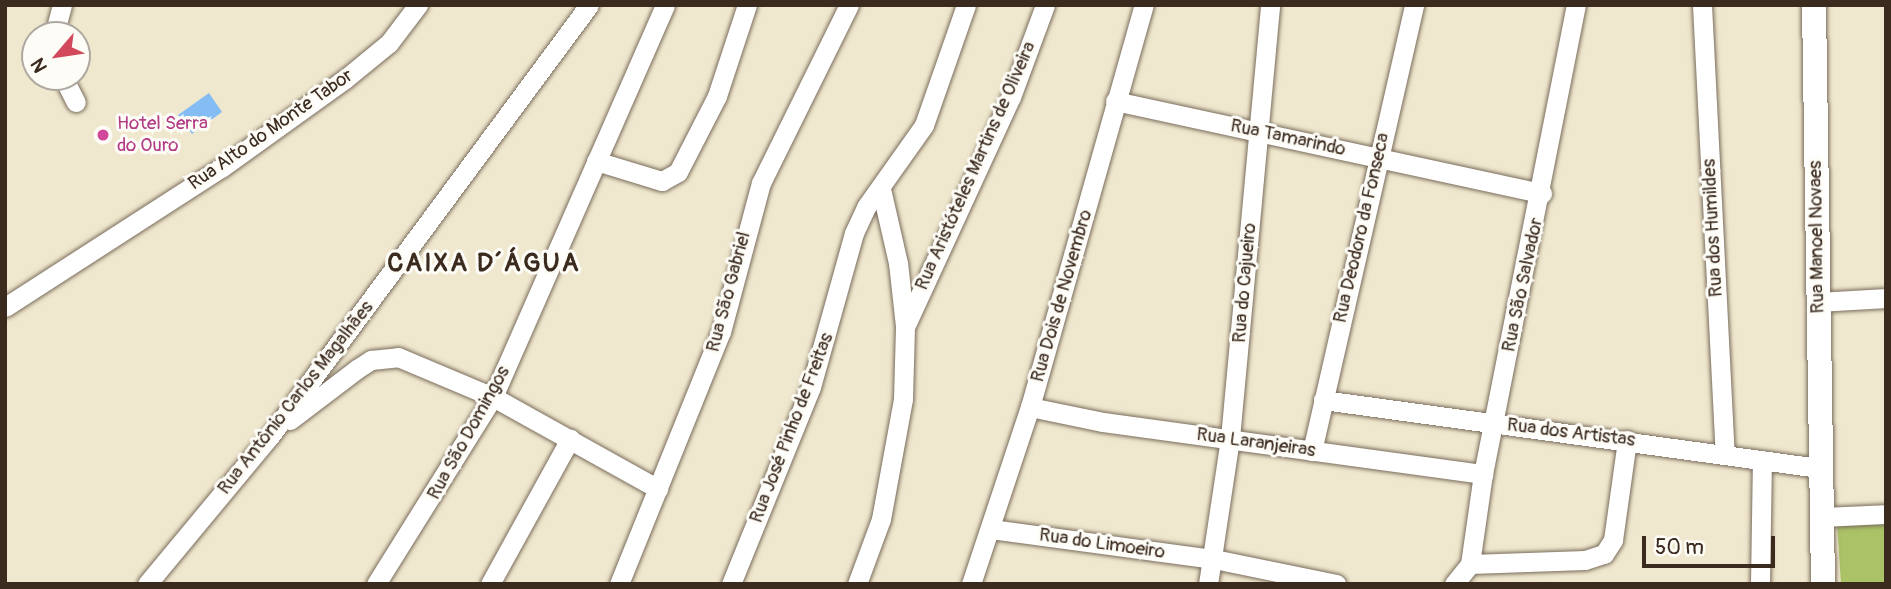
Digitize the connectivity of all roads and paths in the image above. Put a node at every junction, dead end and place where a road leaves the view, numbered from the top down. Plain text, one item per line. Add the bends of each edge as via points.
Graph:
1 (418, 5) edge
2 (589, 5) edge
3 (665, 5) edge
4 (747, 5) edge
5 (849, 5) edge
6 (966, 5) edge
7 (1045, 5) edge
8 (1144, 5) edge
9 (1270, 5) edge
10 (1414, 5) edge
11 (1577, 5) edge
12 (1702, 5) edge
13 (1814, 5) edge
14 (70, 91) edge
15 (1115, 101) junction
16 (76, 102) dead end
17 (1258, 132) junction
18 (1378, 157) junction
19 (596, 161) junction
20 (881, 189) junction
21 (1542, 193) junction
22 (1886, 298) edge
23 (1818, 302) junction
24 (5, 307) edge
25 (905, 326) junction
26 (493, 397) junction
27 (1323, 400) junction
28 (1030, 407) junction
29 (1493, 423) junction
30 (270, 436) junction
31 (1230, 438) junction
32 (570, 439) junction
33 (1627, 439) junction
34 (1312, 451) junction
35 (1726, 452) junction
36 (1762, 460) junction
37 (1819, 468) junction
38 (1483, 474) junction
39 (657, 489) junction
40 (1886, 513) edge
41 (1821, 517) junction
42 (991, 529) junction
43 (1213, 559) junction
44 (1470, 564) junction
45 (862, 583) edge
46 (147, 584) edge
47 (376, 584) edge
48 (490, 584) edge
49 (619, 584) edge
50 (731, 584) edge
51 (971, 584) edge
52 (1208, 584) edge
53 (1336, 584) edge
54 (1454, 584) edge
55 (1760, 584) edge
56 (1823, 584) edge

1 - 24 street, Rua Alto do Monte Tabor via 389,43 345,79 221,168
2 - 30 street, Rua Antônio Carlos Magalhães
3 - 19 street, Rua São Domingos
4 - 19 street via 717,96 678,172 662,181
5 - 39 street, Rua São Gabriel via 761,183 721,332
6 - 20 street, Rua José Pinho de Freitas via 924,125
7 - 25 street, Rua Aristóteles Martins de Oliveira via 1011,97
8 - 15 street, Rua Dois de Novembro
9 - 17 street, Rua do Cajueiro
10 - 18 street, Rua Deodoro da Fonseca
11 - 21 street, Rua São Salvador
12 - 35 street, Rua dos Humildes
13 - 23 street, Rua Manoel Novaes
14 - 16 street
15 - 17 street, Rua Tamarindo
15 - 28 street, Rua Dois de Novembro
17 - 18 street, Rua Tamarindo
17 - 31 street, Rua do Cajueiro
18 - 21 street, Rua Tamarindo
18 - 27 street, Rua Deodoro da Fonseca
19 - 26 street, Rua São Domingos
20 - 25 street via 898,263
20 - 50 street, Rua José Pinho de Freitas via 855,233 811,387
21 - 29 street, Rua São Salvador
22 - 23 street
23 - 37 street, Rua Manoel Novaes
25 - 45 street via 896,457
26 - 30 street via 425,364 386,356 357,369
26 - 32 street
26 - 47 street, Rua São Domingos via 449,475
27 - 29 street, Rua dos Artistas
27 - 34 street, Rua Deodoro da Fonseca
28 - 31 street, Rua Laranjeiras via 1103,422
28 - 42 street, Rua Dois de Novembro
29 - 33 street, Rua dos Artistas
29 - 38 street, Rua São Salvador
30 - 46 street, Rua Antônio Carlos Magalhães
31 - 34 street, Rua Laranjeiras
31 - 43 street, Rua do Cajueiro
32 - 39 street
32 - 48 street
33 - 35 street, Rua dos Artistas
33 - 44 street via 1614,540 1604,554 1585,560
34 - 38 street, Rua Laranjeiras
35 - 36 street, Rua dos Artistas
36 - 37 street, Rua dos Artistas
36 - 55 street
37 - 41 street, Rua Manoel Novaes
38 - 44 street, Rua São Salvador
39 - 49 street, Rua São Gabriel
40 - 41 street
41 - 56 street, Rua Manoel Novaes
42 - 43 street, Rua do Limoeiro
42 - 51 street, Rua Dois de Novembro
43 - 52 street, Rua do Cajueiro
43 - 53 street
44 - 54 street

